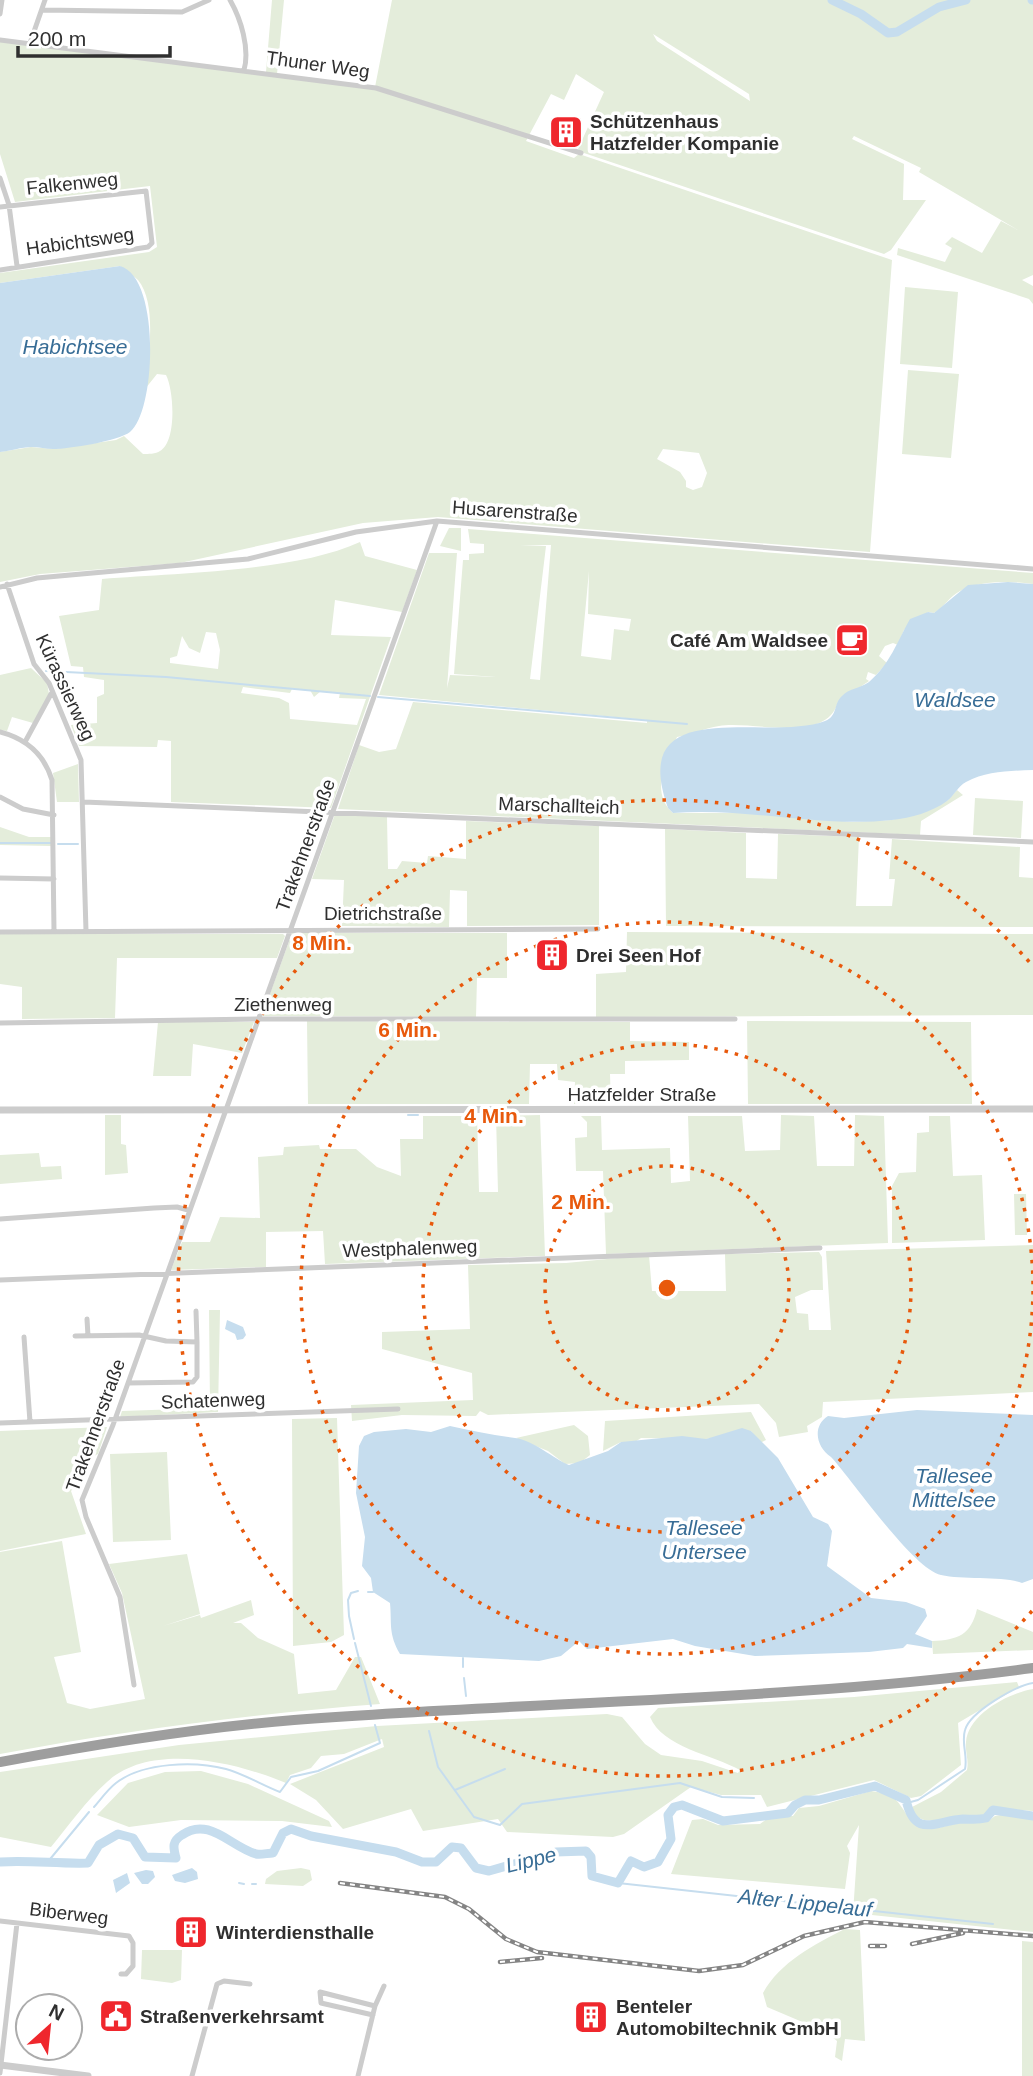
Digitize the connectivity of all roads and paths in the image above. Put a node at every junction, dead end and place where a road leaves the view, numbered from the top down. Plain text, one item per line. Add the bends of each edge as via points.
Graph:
1 (2, 0) edge
2 (45, 0) edge
3 (209, 0) edge
4 (230, 0) edge
5 (43, 10) junction
6 (0, 14) edge
7 (0, 40) edge
8 (30, 43) junction
9 (244, 70) junction
10 (581, 153) dead end
11 (0, 178) edge
12 (146, 191) joint
13 (9, 205) junction
14 (0, 207) edge
15 (17, 266) junction
16 (0, 270) edge
17 (437, 521) junction
18 (1033, 569) edge
19 (8, 584) junction
20 (0, 587) edge
21 (51, 694) junction
22 (0, 732) edge
23 (25, 742) junction
24 (0, 797) edge
25 (84, 802) junction
26 (333, 811) junction
27 (54, 815) junction
28 (1033, 842) edge
29 (0, 878) edge
30 (54, 879) junction
31 (292, 928) junction
32 (598, 929) dead end
33 (54, 931) junction
34 (86, 931) junction
35 (0, 932) edge
36 (260, 1019) junction
37 (735, 1019) dead end
38 (0, 1023) edge
39 (226, 1109) junction
40 (0, 1110) edge
41 (1033, 1110) edge
42 (188, 1210) junction
43 (0, 1219) edge
44 (821, 1248) dead end
45 (167, 1273) junction
46 (0, 1280) edge
47 (196, 1311) dead end
48 (87, 1319) dead end
49 (75, 1336) dead end
50 (88, 1336) junction
51 (144, 1336) junction
52 (24, 1337) dead end
53 (197, 1342) junction
54 (128, 1383) junction
55 (398, 1409) dead end
56 (115, 1419) junction
57 (30, 1422) junction
58 (0, 1423) edge
59 (1033, 1668) edge
60 (134, 1685) dead end
61 (0, 1762) edge
62 (0, 1922) edge
63 (17, 1923) junction
64 (121, 1974) dead end
65 (250, 1984) dead end
66 (384, 1986) dead end
67 (375, 2006) junction
68 (373, 2015) junction
69 (0, 2068) edge
70 (88, 2076) edge
71 (192, 2076) edge
72 (358, 2076) edge

1 - 6 street
2 - 5 street
3 - 5 street via 182,12
4 - 9 street via 240,21 247,61
5 - 8 street
7 - 8 street, Thuner Weg
8 - 9 street, Thuner Weg
9 - 10 street, Thuner Weg via 376,88
11 - 13 street
12 - 13 street, Falkenweg
12 - 15 street, Habichtsweg via 152,243 148,247
13 - 14 street, Falkenweg
13 - 15 street
15 - 16 street, Habichtsweg
17 - 18 street, Husarenstraße
17 - 19 street, Husarenstraße via 356,531 248,559
17 - 26 street, Trakehnerstraße
19 - 20 street, Husarenstraße
19 - 21 street, Kürassierweg via 34,664 49,682
21 - 23 street
21 - 25 street, Kürassierweg via 81,760
22 - 23 street
23 - 27 street via 47,766 54,789
24 - 27 street via 23,810
25 - 26 street, Marschallteich
25 - 34 street, Kürassierweg
26 - 28 street, Marschallteich
26 - 31 street, Trakehnerstraße
27 - 30 street
29 - 30 street
30 - 33 street
31 - 32 street, Dietrichstraße
31 - 34 street, Dietrichstraße
31 - 36 street, Trakehnerstraße
33 - 34 street, Dietrichstraße
33 - 35 street, Dietrichstraße
36 - 37 street, Ziethenweg
36 - 38 street, Ziethenweg
36 - 39 street, Trakehnerstraße
39 - 40 street, Hatzfelder Straße
39 - 41 street, Hatzfelder Straße
39 - 42 street, Trakehnerstraße
42 - 43 street via 154,1208
42 - 45 street, Trakehnerstraße
44 - 45 street, Westphalenweg
45 - 46 street, Westphalenweg
45 - 51 street, Trakehnerstraße
47 - 53 street
48 - 50 street, Trakehnerstraße
49 - 50 street, Trakehnerstraße
50 - 51 street, Trakehnerstraße
51 - 53 street
51 - 54 street, Trakehnerstraße
52 - 57 street
53 - 54 street via 193,1382
54 - 56 street, Trakehnerstraße
55 - 56 street, Schatenweg
56 - 57 street, Schatenweg
56 - 60 street, Trakehnerstraße via 82,1500 120,1597
57 - 58 street, Schatenweg
59 - 61 highway via 836,1688 291,1720 116,1740
62 - 63 street, Biberweg
63 - 64 street, Biberweg via 129,1936 133,1966
63 - 69 street
65 - 71 street via 217,1984
66 - 67 street
67 - 68 street
67 - 68 street via 320,1994 321,2003
68 - 72 street
69 - 70 street

